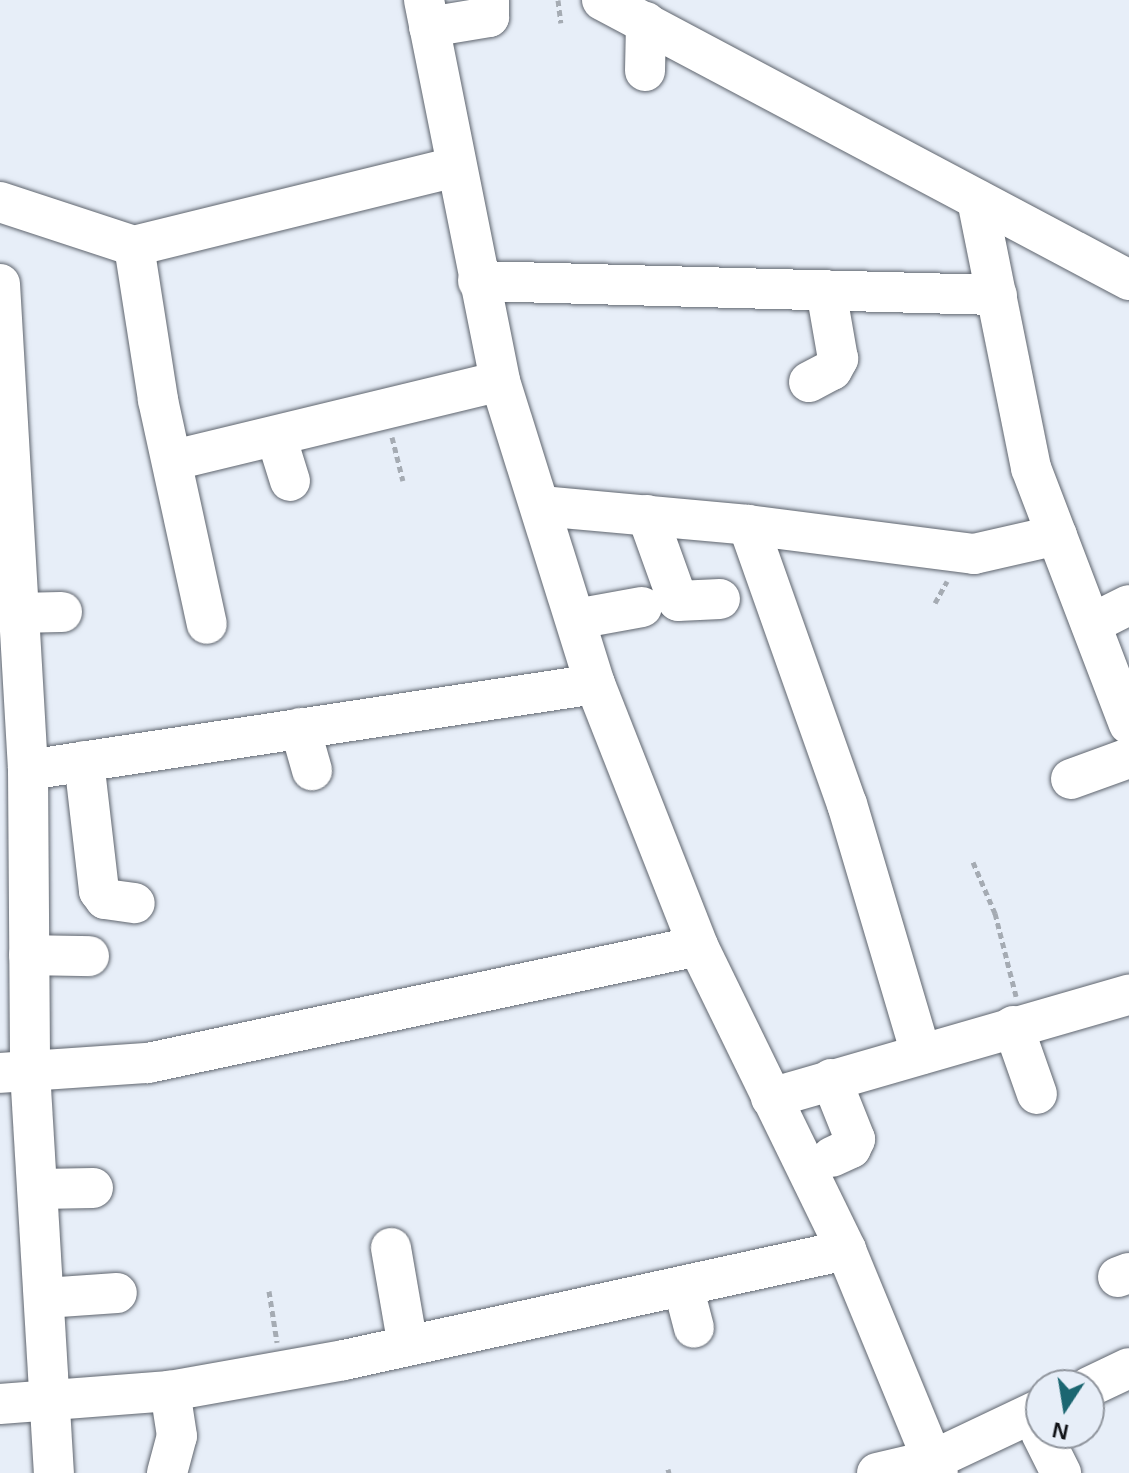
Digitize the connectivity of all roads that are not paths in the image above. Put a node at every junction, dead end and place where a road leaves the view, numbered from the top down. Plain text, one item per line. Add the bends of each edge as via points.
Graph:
1 (489, 0) edge
2 (602, 0) edge
3 (427, 14) edge
4 (646, 22) junction
5 (645, 71) dead end
6 (455, 167) junction
7 (977, 200) junction
8 (0, 202) edge
9 (134, 246) junction
10 (1129, 280) edge
11 (478, 281) junction
12 (0, 284) edge
13 (826, 290) junction
14 (997, 295) junction
15 (500, 381) junction
16 (809, 382) dead end
17 (276, 436) junction
18 (174, 460) junction
19 (290, 481) dead end
20 (5, 486) edge
21 (541, 506) junction
22 (647, 515) junction
23 (748, 525) junction
24 (1057, 535) junction
25 (720, 599) dead end
26 (1129, 605) edge
27 (642, 607) dead end
28 (62, 612) dead end
29 (16, 613) junction
30 (576, 619) junction
31 (207, 624) dead end
32 (1091, 624) junction
33 (595, 684) junction
34 (1129, 724) edge
35 (300, 728) junction
36 (18, 747) edge
37 (1129, 758) edge
38 (84, 761) junction
39 (312, 770) dead end
40 (1071, 779) dead end
41 (135, 903) dead end
42 (698, 946) junction
43 (29, 955) junction
44 (89, 956) dead end
45 (1129, 995) edge
46 (1018, 1025) junction
47 (921, 1054) junction
48 (15, 1072) edge
49 (831, 1079) junction
50 (1037, 1094) dead end
51 (771, 1098) junction
52 (832, 1157) dead end
53 (93, 1188) dead end
54 (39, 1189) junction
55 (391, 1248) dead end
56 (846, 1250) junction
57 (683, 1286) junction
58 (117, 1293) dead end
59 (45, 1298) junction
60 (694, 1328) dead end
61 (408, 1346) junction
62 (1129, 1368) edge
63 (1105, 1379) edge
64 (170, 1391) junction
65 (51, 1402) junction
66 (0, 1404) edge
67 (1025, 1428) edge
68 (1051, 1449) edge
69 (935, 1467) edge
70 (54, 1473) edge
71 (167, 1473) edge
72 (877, 1473) edge
73 (1061, 1473) edge

1 - 3 street via 489,17
2 - 4 street
3 - 6 street
4 - 5 street
4 - 7 street
6 - 9 street
6 - 11 street
7 - 10 street
7 - 14 street
8 - 9 street
9 - 18 street via 158,400
11 - 13 street
11 - 15 street
12 - 20 street
13 - 14 street
13 - 16 street via 838,359 832,370
14 - 24 street via 1031,468
15 - 17 street
15 - 21 street
17 - 18 street
17 - 19 street
18 - 31 street
20 - 29 street
21 - 22 street
21 - 30 street
22 - 23 street
22 - 25 street via 678,601
23 - 24 street via 974,554
23 - 47 street via 847,804
24 - 32 street
26 - 32 street
27 - 30 street
28 - 29 street
29 - 36 street
30 - 33 street
32 - 34 street
33 - 35 street
33 - 42 street
35 - 38 street
35 - 39 street
36 - 38 street
36 - 43 street
37 - 40 street
38 - 41 street via 99,891 105,899
42 - 48 street via 148,1063
42 - 51 street
43 - 44 street
43 - 48 street
45 - 46 street
46 - 47 street
46 - 50 street
47 - 49 street
48 - 54 street
49 - 51 street
49 - 52 street via 855,1139 851,1148
51 - 56 street
53 - 54 street
54 - 59 street
55 - 61 street
56 - 57 street
56 - 69 street
57 - 60 street
57 - 61 street
58 - 59 street
59 - 65 street
61 - 64 street
62 - 63 street
64 - 65 street
64 - 71 street via 177,1436
65 - 66 street
65 - 70 street
67 - 69 street
68 - 73 street
69 - 72 street

